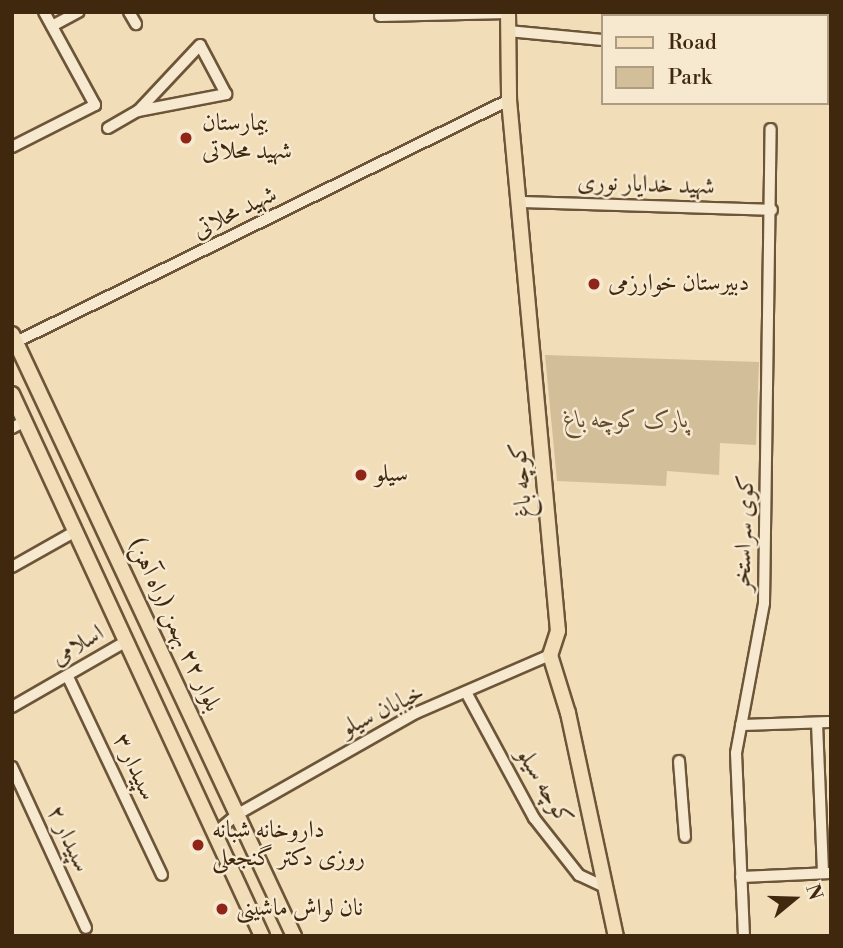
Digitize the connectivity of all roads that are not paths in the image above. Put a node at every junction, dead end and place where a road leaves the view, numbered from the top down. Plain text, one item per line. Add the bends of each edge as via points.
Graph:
1 (44, 12) edge
2 (78, 12) edge
3 (130, 12) edge
4 (508, 13) edge
5 (380, 16) dead end
6 (136, 24) dead end
7 (52, 26) junction
8 (508, 31) junction
9 (602, 40) edge
10 (509, 100) junction
11 (138, 111) junction
12 (107, 128) dead end
13 (771, 130) dead end
14 (12, 147) edge
15 (519, 202) junction
16 (772, 210) junction
17 (14, 338) edge
18 (12, 394) edge
19 (18, 424) edge
20 (76, 531) junction
21 (12, 566) edge
22 (127, 641) junction
23 (550, 655) junction
24 (68, 677) junction
25 (467, 694) junction
26 (12, 707) edge
27 (831, 722) edge
28 (817, 723) junction
29 (741, 725) junction
30 (679, 761) dead end
31 (12, 767) edge
32 (238, 814) junction
33 (215, 833) junction
34 (685, 836) dead end
35 (827, 873) edge
36 (162, 875) dead end
37 (741, 877) junction
38 (603, 886) junction
39 (86, 929) dead end
40 (262, 936) edge
41 (294, 936) edge
42 (616, 936) edge
43 (744, 936) edge

1 - 7 street
2 - 7 street
3 - 6 street
4 - 5 street
4 - 8 main road, کوچه باغ
7 - 14 street via 95,105
8 - 9 street
8 - 10 main road, کوچه باغ
10 - 15 main road, کوچه باغ
10 - 17 street, شهید محلاتی
11 - 11 street via 226,94 200,45 191,55
11 - 12 street
13 - 16 street, کوی سراستخر
15 - 16 street, شهید خدایار نوری
15 - 23 main road, کوچه باغ via 558,631
16 - 29 street, کوی سراستخر via 764,603
17 - 32 main road, بلوار ۲۲ بهمن (راه آهن)
18 - 19 main road, بلوار ۲۲ بهمن (راه آهن)
19 - 20 main road, بلوار ۲۲ بهمن (راه آهن)
20 - 21 street
20 - 22 main road, بلوار ۲۲ بهمن (راه آهن)
22 - 24 street, اسلامی
22 - 33 main road, بلوار ۲۲ بهمن (راه آهن)
23 - 25 street, خیابان سیلو
23 - 38 main road, کوچه باغ via 568,713
24 - 26 street, اسلامی
24 - 36 street, سپیدار ۳
25 - 32 street, خیابان سیلو via 416,713
25 - 38 street, کوچه سیلو via 534,818 579,875
27 - 28 street
28 - 29 street
28 - 35 street
29 - 37 street, کوی سراستخر via 736,752
30 - 34 street
31 - 39 street, سپیدار ۲
32 - 33 street, خیابان سیلو
32 - 41 main road, بلوار ۲۲ بهمن (راه آهن)
33 - 40 main road, بلوار ۲۲ بهمن (راه آهن)
35 - 37 street
37 - 43 street, کوی سراستخر
38 - 42 main road, کوچه باغ

